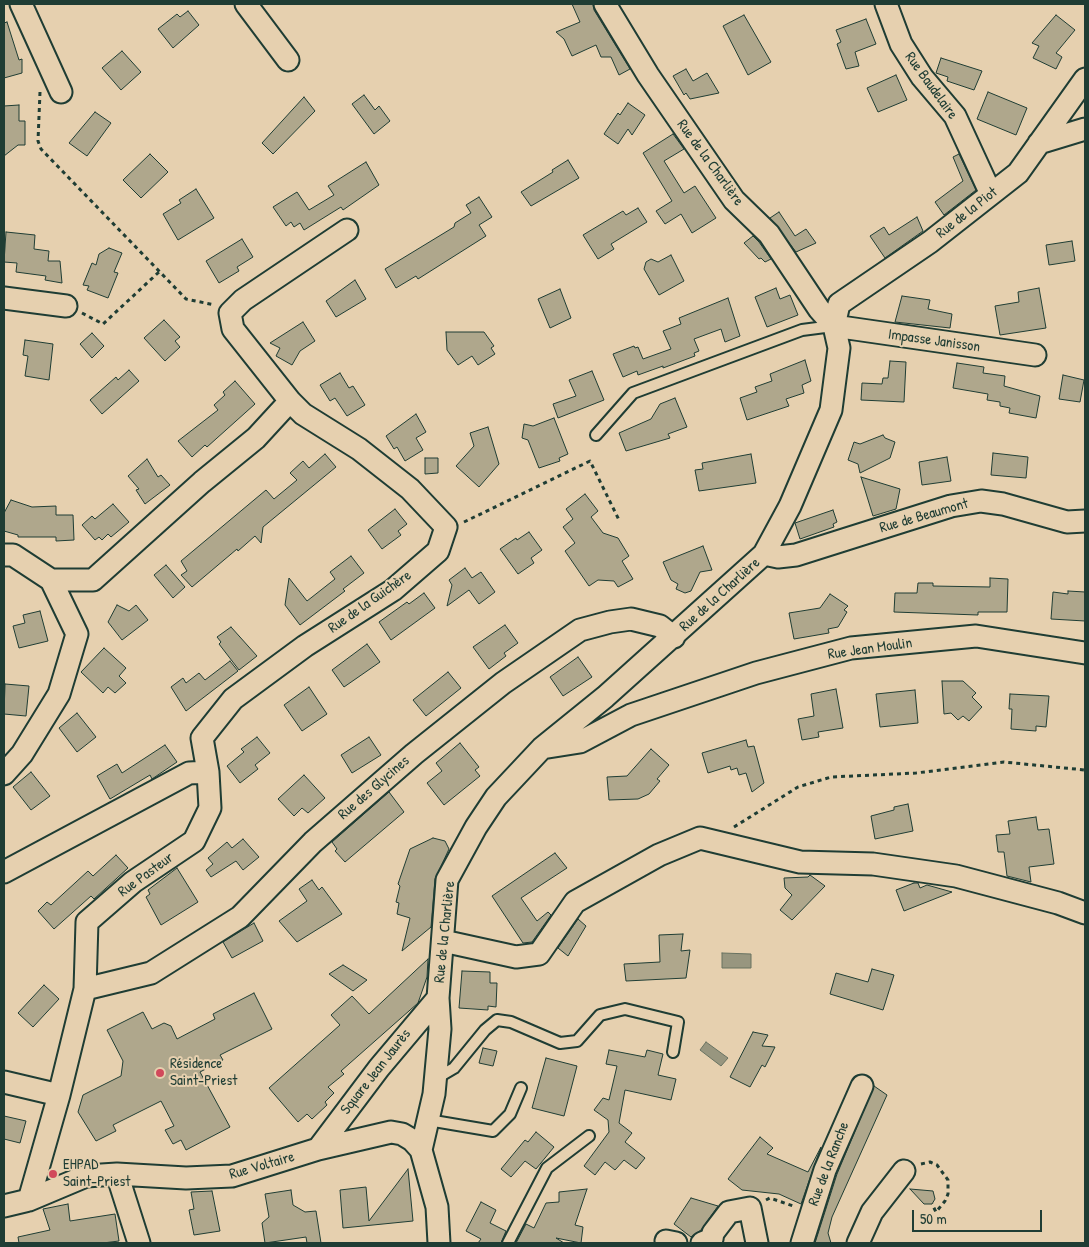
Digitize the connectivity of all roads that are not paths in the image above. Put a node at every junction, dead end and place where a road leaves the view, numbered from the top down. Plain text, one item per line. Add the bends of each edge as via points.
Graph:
1 (21, 4) edge
2 (246, 4) edge
3 (605, 4) edge
4 (886, 4) edge
5 (288, 60) dead end
6 (1085, 79) edge
7 (61, 92) dead end
8 (1085, 129) edge
9 (1039, 143) junction
10 (991, 194) junction
11 (347, 230) dead end
12 (4, 298) edge
13 (66, 306) road end
14 (834, 326) junction
15 (1035, 355) dead end
16 (290, 401) junction
17 (596, 435) dead end
18 (1085, 521) edge
19 (764, 554) junction
20 (4, 555) edge
21 (51, 580) junction
22 (674, 637) junction
23 (1085, 653) edge
24 (606, 697) junction
25 (631, 715) junction
26 (542, 748) junction
27 (208, 772) junction
28 (4, 774) edge
29 (4, 872) edge
30 (1085, 914) edge
31 (443, 941) junction
32 (85, 989) junction
33 (438, 998) junction
34 (673, 1052) dead end
35 (436, 1079) junction
36 (4, 1082) edge
37 (862, 1086) dead end
38 (521, 1088) dead end
39 (59, 1095) junction
40 (428, 1120) junction
41 (589, 1136) dead end
42 (318, 1150) junction
43 (421, 1150) junction
44 (904, 1171) dead end
45 (117, 1174) junction
46 (29, 1200) junction
47 (4, 1206) edge
48 (140, 1243) edge
49 (439, 1243) edge
50 (508, 1243) edge
51 (702, 1243) edge
52 (757, 1243) edge
53 (802, 1243) edge
54 (858, 1243) edge

1 - 7 street
2 - 5 street
3 - 14 street, Rue de la Charlière via 648,76 734,200 768,234
4 - 10 street, Rue Baudelaire via 901,44 922,77 955,116
6 - 9 street, Rue de la Piot
8 - 9 street
9 - 10 street, Rue de la Piot via 1018,173
10 - 14 street, Rue de la Piot via 930,242 839,304
11 - 16 street via 243,300 230,313 233,329
12 - 13 street
14 - 15 street, Impasse Janisson
14 - 17 lane via 802,330 633,393
14 - 19 street, Rue de la Charlière via 839,348 831,410 790,506
16 - 21 street via 256,438 93,580
16 - 27 street, Rue de la Guichère via 303,414 359,449 410,489 446,527 438,551 393,590 305,646 233,699 202,738
18 - 19 street, Rue de Beaumont via 1067,522 981,501 952,506 796,555 778,557
19 - 22 street, Rue de la Charlière
20 - 21 street via 13,556
21 - 28 street via 77,634 60,694 22,754
22 - 24 street, Rue de la Charlière
22 - 32 street, Rue des Glycines via 660,626 631,619 580,630 503,683 414,754 313,842 240,918 151,973
23 - 25 street, Rue Jean Moulin via 976,636 850,648 756,673
24 - 25 street via 618,712
24 - 26 street, Rue de la Charlière
25 - 26 street, Rue Jean Moulin via 580,742
26 - 31 street, Rue de la Charlière via 496,797 447,880
27 - 29 street via 189,773
27 - 32 street, Rue Pasteur via 210,808 194,841 133,882 86,922
30 - 31 street via 1058,903 956,876 873,864 800,862 700,838 659,855 575,902 539,954 516,957
31 - 33 street, Rue de la Charlière
32 - 39 street, Rue Pasteur
33 - 35 street, Rue de la Charlière via 440,1030
33 - 42 street, Square Jean Jaurès via 379,1068
34 - 35 lane via 678,1022 625,1009 600,1015 577,1041 560,1043 511,1022 497,1020 454,1068
35 - 40 street, Rue de la Charlière
36 - 39 street
37 - 53 street, Rue de la Ranche via 825,1170
38 - 40 lane via 510,1114 493,1131
39 - 46 street, Rue Pasteur
40 - 43 street, Rue de la Charlière
41 - 50 lane via 547,1168
42 - 43 street, Rue Voltaire via 391,1132 402,1134
42 - 45 street, Rue Voltaire via 232,1176 186,1178
43 - 49 street via 437,1207
44 - 54 street via 872,1212
45 - 46 street, Rue Voltaire via 86,1176
45 - 48 street
46 - 47 street, Rue Voltaire
51 - 52 street via 712,1239 729,1212 750,1208

